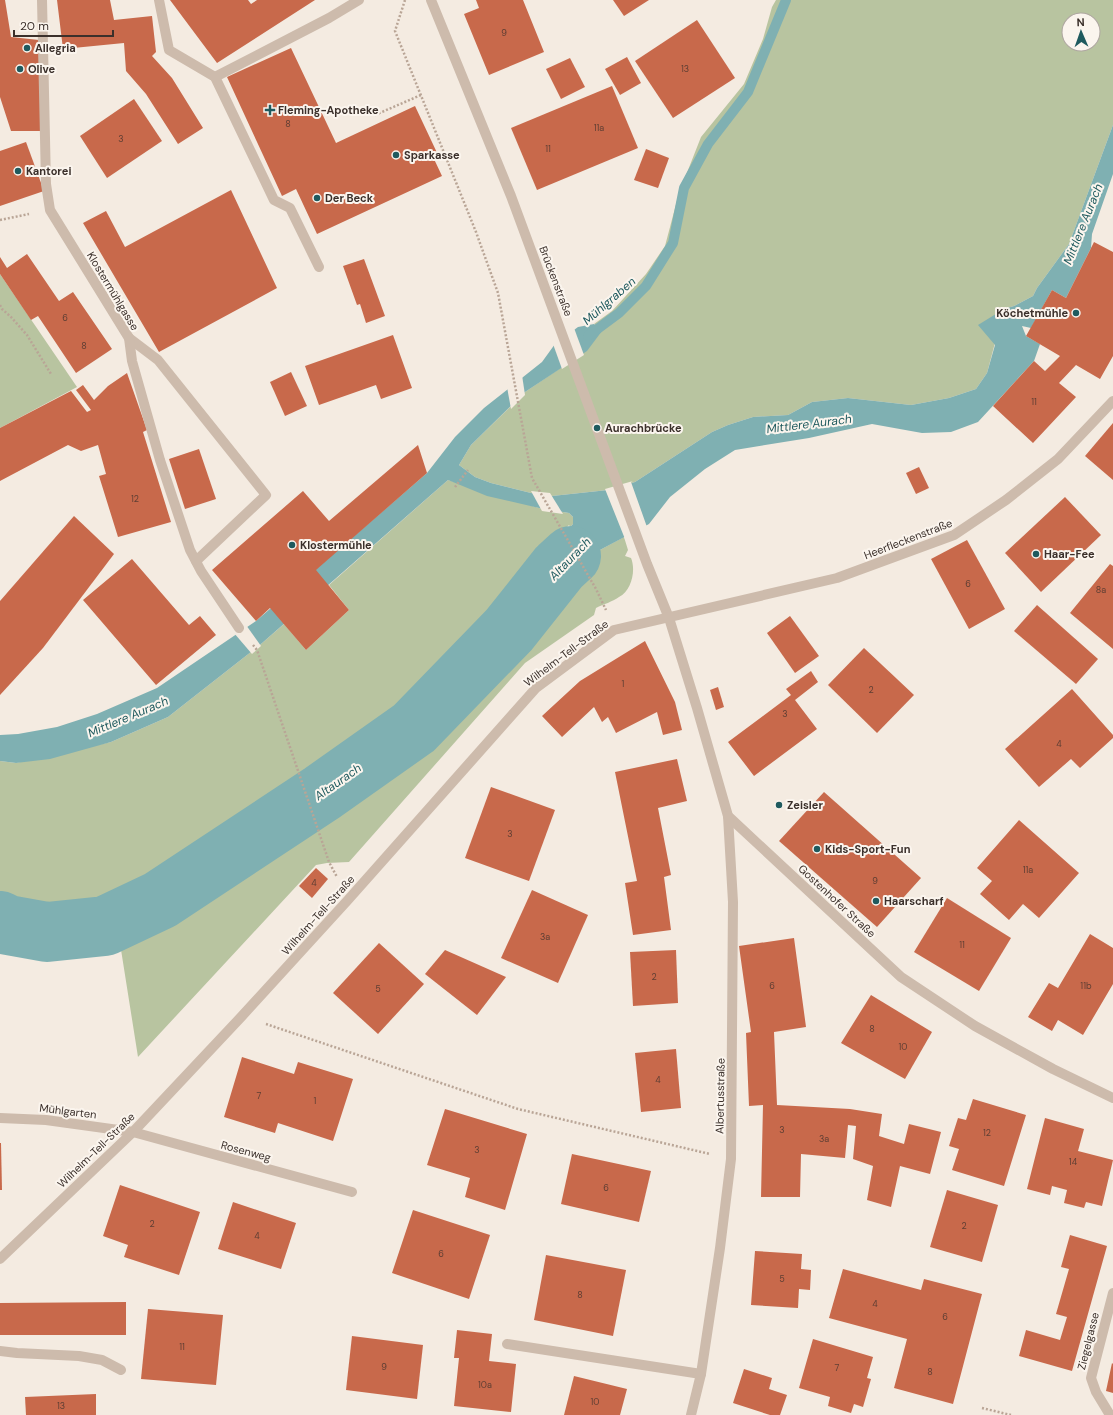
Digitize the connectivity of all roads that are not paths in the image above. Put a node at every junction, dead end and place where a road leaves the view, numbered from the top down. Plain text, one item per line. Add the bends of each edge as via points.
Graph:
1 (42, 0) edge
2 (158, 0) edge
3 (359, 0) edge
4 (431, 0) edge
5 (215, 77) junction
6 (320, 267) dead end
7 (129, 338) junction
8 (1113, 402) edge
9 (196, 561) junction
10 (669, 618) junction
11 (239, 628) road end
12 (728, 816) junction
13 (1113, 1098) edge
14 (0, 1118) edge
15 (133, 1132) junction
16 (352, 1192) dead end
17 (0, 1259) edge
18 (1113, 1293) edge
19 (507, 1344) dead end
20 (0, 1351) edge
21 (121, 1370) dead end
22 (701, 1374) junction
23 (691, 1415) edge
24 (1110, 1415) edge

1 - 7 street, Klostermühlgasse via 46,184 50,210
2 - 5 street via 169,50
3 - 5 street via 330,18
4 - 10 street, Brückenstraße via 511,196
5 - 6 street via 274,200 290,208
7 - 9 street, Klostermühlgasse via 132,361 160,460
7 - 9 street via 158,360 266,495
8 - 10 street, Heerfleckenstraße via 1058,459 1006,500 954,535 837,578
9 - 11 street, Klostermühlgasse
10 - 12 street
10 - 15 street, Wilhelm-Tell-Straße via 614,630 536,688 353,895
12 - 13 street, Gostenhofer Straße via 901,977 975,1026 1053,1070
12 - 22 street, Albertusstraße via 733,902 731,1159
14 - 15 street, Mühlgarten via 46,1120
15 - 16 street, Rosenweg
15 - 17 street, Wilhelm-Tell-Straße
18 - 24 street, Ziegelgasse via 1091,1378
19 - 22 street
20 - 21 street via 79,1356 102,1360
22 - 23 street, Albertusstraße

